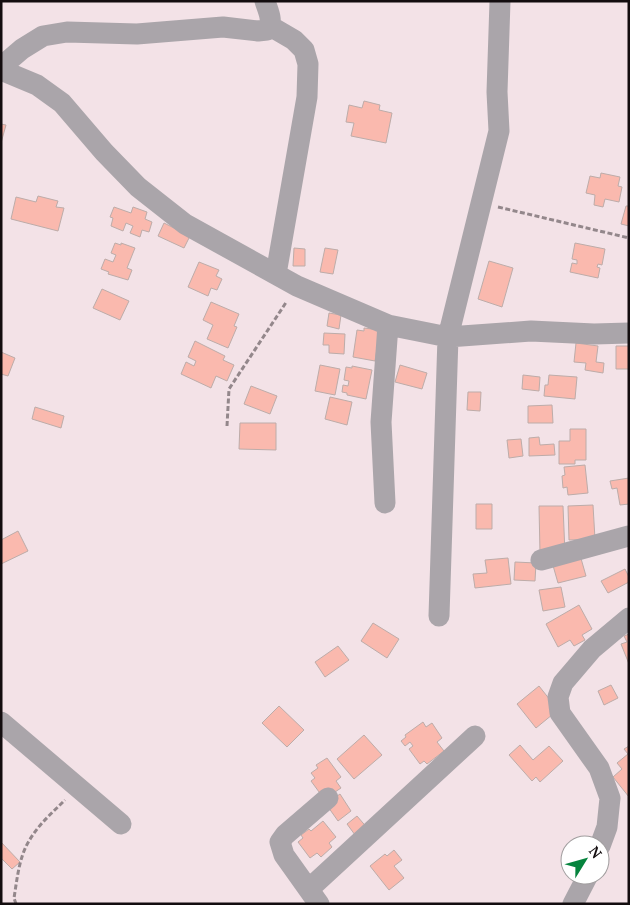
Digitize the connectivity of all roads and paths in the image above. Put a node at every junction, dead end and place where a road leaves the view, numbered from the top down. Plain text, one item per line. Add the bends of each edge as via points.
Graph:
1 (265, 1) edge
2 (500, 1) edge
3 (270, 26) junction
4 (1, 68) edge
5 (481, 203) junction
6 (629, 238) edge
7 (276, 274) junction
8 (297, 286) junction
9 (388, 325) junction
10 (629, 333) edge
11 (448, 337) junction
12 (227, 426) dead end
13 (385, 503) dead end
14 (629, 536) edge
15 (541, 560) dead end
16 (439, 616) dead end
17 (629, 618) edge
18 (1, 722) edge
19 (475, 736) dead end
20 (77, 786) junction
21 (328, 798) dead end
22 (121, 824) dead end
23 (604, 835) edge
24 (583, 885) edge
25 (314, 896) edge
26 (16, 904) edge
27 (573, 904) edge

1 - 3 street via 271,18
2 - 5 street via 499,131
3 - 4 street via 258,31 222,27 137,34 67,32 43,36
3 - 7 street via 304,50 308,64 307,97
4 - 7 street via 37,85 62,103 138,187 185,224
5 - 6 path
5 - 11 street
7 - 8 street
8 - 9 street
8 - 12 path via 229,389
9 - 11 street
9 - 13 street via 381,422
10 - 11 street via 531,331
11 - 16 street
14 - 15 street
17 - 23 street via 592,649 563,683 558,697 560,713 599,768 610,798
18 - 20 street
19 - 25 street
20 - 22 street
20 - 26 path via 28,842 14,898
21 - 25 street via 280,842 284,855
24 - 27 street

